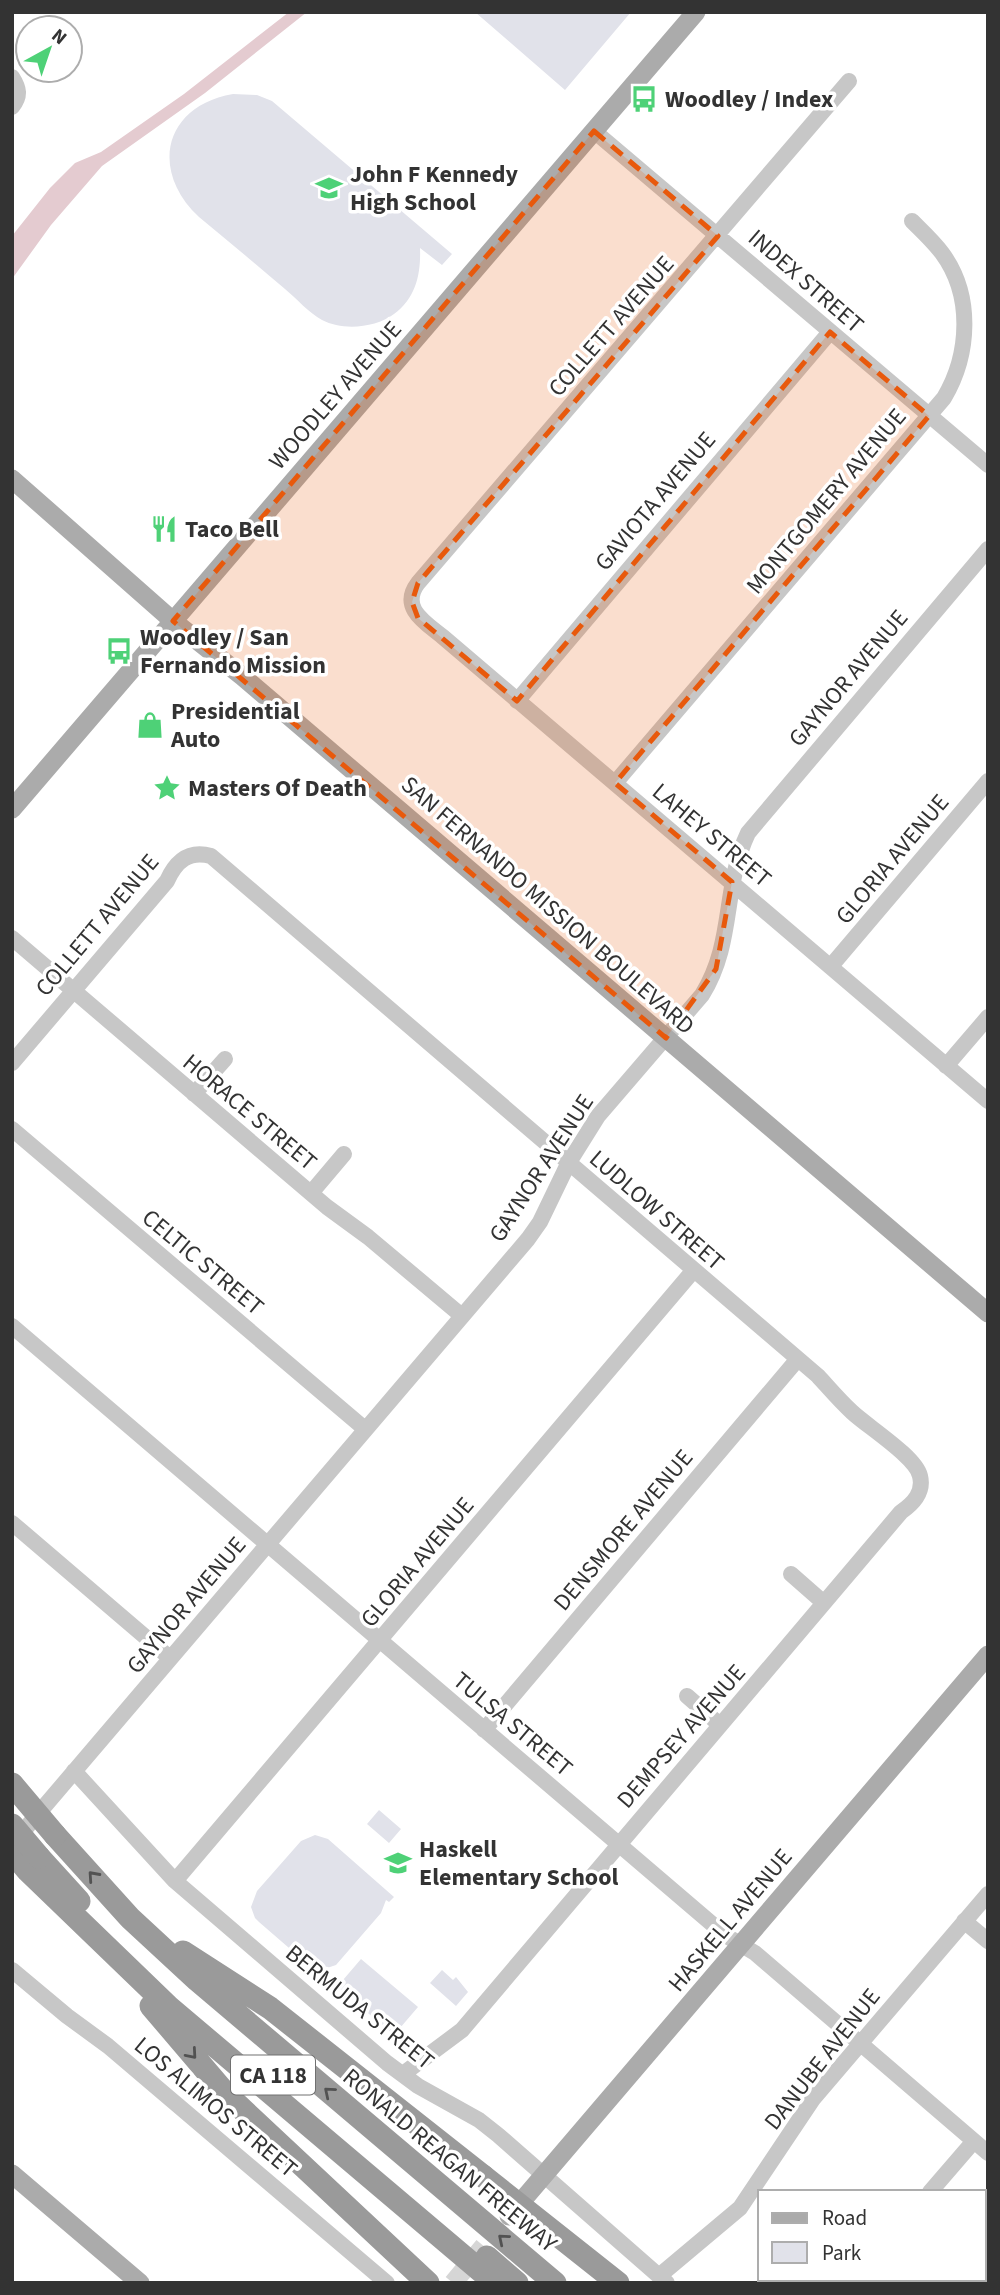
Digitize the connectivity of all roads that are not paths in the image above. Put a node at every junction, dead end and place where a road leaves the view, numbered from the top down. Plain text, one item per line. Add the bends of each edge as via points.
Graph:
1 (696, 12) edge
2 (849, 81) dead end
3 (16, 84) edge
4 (12, 107) edge
5 (594, 131) junction
6 (912, 221) dead end
7 (718, 236) junction
8 (830, 332) junction
9 (929, 416) junction
10 (988, 466) edge
11 (12, 479) edge
12 (988, 549) edge
13 (412, 602) joint
14 (173, 621) junction
15 (517, 701) junction
16 (988, 781) edge
17 (615, 783) junction
18 (12, 809) edge
19 (195, 854) joint
20 (732, 882) junction
21 (12, 938) edge
22 (831, 966) junction
23 (73, 991) junction
24 (988, 1017) edge
25 (666, 1038) junction
26 (225, 1059) dead end
27 (12, 1063) edge
28 (946, 1066) junction
29 (194, 1094) junction
30 (988, 1101) edge
31 (12, 1129) edge
32 (344, 1154) dead end
33 (568, 1164) junction
34 (311, 1193) junction
35 (693, 1271) junction
36 (988, 1313) edge
37 (462, 1316) junction
38 (12, 1326) edge
39 (797, 1360) junction
40 (365, 1429) junction
41 (921, 1478) joint
42 (12, 1523) edge
43 (268, 1544) junction
44 (791, 1574) dead end
45 (824, 1603) junction
46 (381, 1640) junction
47 (988, 1655) edge
48 (170, 1658) junction
49 (687, 1696) dead end
50 (720, 1725) junction
51 (484, 1730) junction
52 (74, 1771) junction
53 (12, 1784) edge
54 (12, 1825) edge
55 (12, 1843) edge
56 (619, 1843) junction
57 (12, 1852) edge
58 (34, 1864) junction
59 (175, 1881) junction
60 (988, 1894) edge
61 (68, 1909) junction
62 (130, 1918) junction
63 (964, 1921) junction
64 (988, 1941) edge
65 (741, 1944) junction
66 (12, 1970) edge
67 (861, 2043) junction
68 (403, 2074) junction
69 (974, 2141) junction
70 (988, 2153) edge
71 (12, 2174) edge
72 (544, 2175) junction
73 (932, 2190) edge
74 (336, 2197) junction
75 (509, 2216) tunnel mouth
76 (663, 2279) edge
77 (140, 2283) edge
78 (387, 2283) edge
79 (428, 2283) edge
80 (444, 2283) edge
81 (495, 2283) edge
82 (517, 2283) edge
83 (555, 2283) edge
84 (618, 2283) edge

1 - 5 main road, WOODLEY AVENUE
2 - 7 street, COLLETT AVENUE
3 - 4 street via 18,97
5 - 7 street, INDEX STREET
5 - 14 main road, WOODLEY AVENUE
6 - 9 street, MONTGOMERY AVENUE via 942,252 964,306 959,363 952,384
7 - 8 street, INDEX STREET
7 - 13 street, COLLETT AVENUE via 418,583
8 - 9 street, INDEX STREET
8 - 15 street, GAVIOTA AVENUE
9 - 10 street, INDEX STREET
9 - 17 street, MONTGOMERY AVENUE
11 - 14 main road, SAN FERNANDO MISSION BOULEVARD
12 - 20 street, GAYNOR AVENUE via 760,817 741,848
13 - 15 street, LAHEY STREET via 418,618
14 - 18 main road, WOODLEY AVENUE
14 - 25 main road, SAN FERNANDO MISSION BOULEVARD
15 - 17 street, LAHEY STREET
16 - 22 street, GLORIA AVENUE
17 - 20 street, LAHEY STREET
19 - 23 street, COLLETT AVENUE via 179,862
19 - 33 street, LUDLOW STREET via 211,856
20 - 22 street, LAHEY STREET
20 - 25 street, GAYNOR AVENUE via 716,969 702,995
21 - 23 street, HORACE STREET
22 - 28 street, LAHEY STREET
23 - 27 street, COLLETT AVENUE
23 - 29 street, HORACE STREET
24 - 28 street
25 - 33 street, GAYNOR AVENUE via 598,1116
25 - 36 main road, SAN FERNANDO MISSION BOULEVARD
26 - 29 street
28 - 30 street, LAHEY STREET
29 - 34 street, HORACE STREET
31 - 40 street, CELTIC STREET
32 - 34 street
33 - 35 street, LUDLOW STREET
33 - 37 street, GAYNOR AVENUE via 540,1222
34 - 37 street, HORACE STREET
35 - 39 street, LUDLOW STREET
35 - 46 street, GLORIA AVENUE
37 - 40 street, GAYNOR AVENUE
38 - 43 street, TULSA STREET
39 - 41 street, LUDLOW STREET via 911,1460
39 - 51 street, DENSMORE AVENUE
40 - 43 street, GAYNOR AVENUE
41 - 45 street, DEMPSEY AVENUE via 912,1503
42 - 48 street
43 - 46 street, TULSA STREET
43 - 48 street, GAYNOR AVENUE
44 - 45 street
45 - 50 street, DEMPSEY AVENUE
46 - 51 street, TULSA STREET
46 - 59 street, GLORIA AVENUE
47 - 65 main road, HASKELL AVENUE
48 - 52 street, GAYNOR AVENUE
49 - 50 street
50 - 56 street, DEMPSEY AVENUE
51 - 56 street, TULSA STREET
52 - 55 street, GAYNOR AVENUE
52 - 59 street, BERMUDA STREET
62 -> 53 highway, RONALD REAGAN FREEWAY / CA 118, bridge
54 - 58 highway, CA 118, bridge
56 - 65 street, TULSA STREET
56 - 68 street, DEMPSEY AVENUE via 462,2030
57 - 58 highway, CA 118
58 - 61 highway, CA 118
58 - 82 highway, CA 118 via 183,1999
59 - 68 street, BERMUDA STREET
60 - 63 street, DANUBE AVENUE
61 -> 74 highway via 226,2094
61 - 81 highway, CA 118 via 169,2007
83 -> 62 highway, RONALD REAGAN FREEWAY / CA 118
62 - 84 highway, bridge via 270,2008
63 - 64 street
63 - 67 street, DANUBE AVENUE
65 - 67 street, TULSA STREET
65 - 72 main road, HASKELL AVENUE
66 - 78 street, LOS ALIMOS STREET
67 - 69 street, TULSA STREET
67 - 76 street, DANUBE AVENUE via 795,2123 740,2208
68 - 72 street, BERMUDA STREET via 479,2120
69 - 70 street, TULSA STREET
69 - 73 street
71 - 77 main road
72 - 75 main road, HASKELL AVENUE
72 - 76 street, BERMUDA STREET
74 - 79 highway
74 - 80 highway

